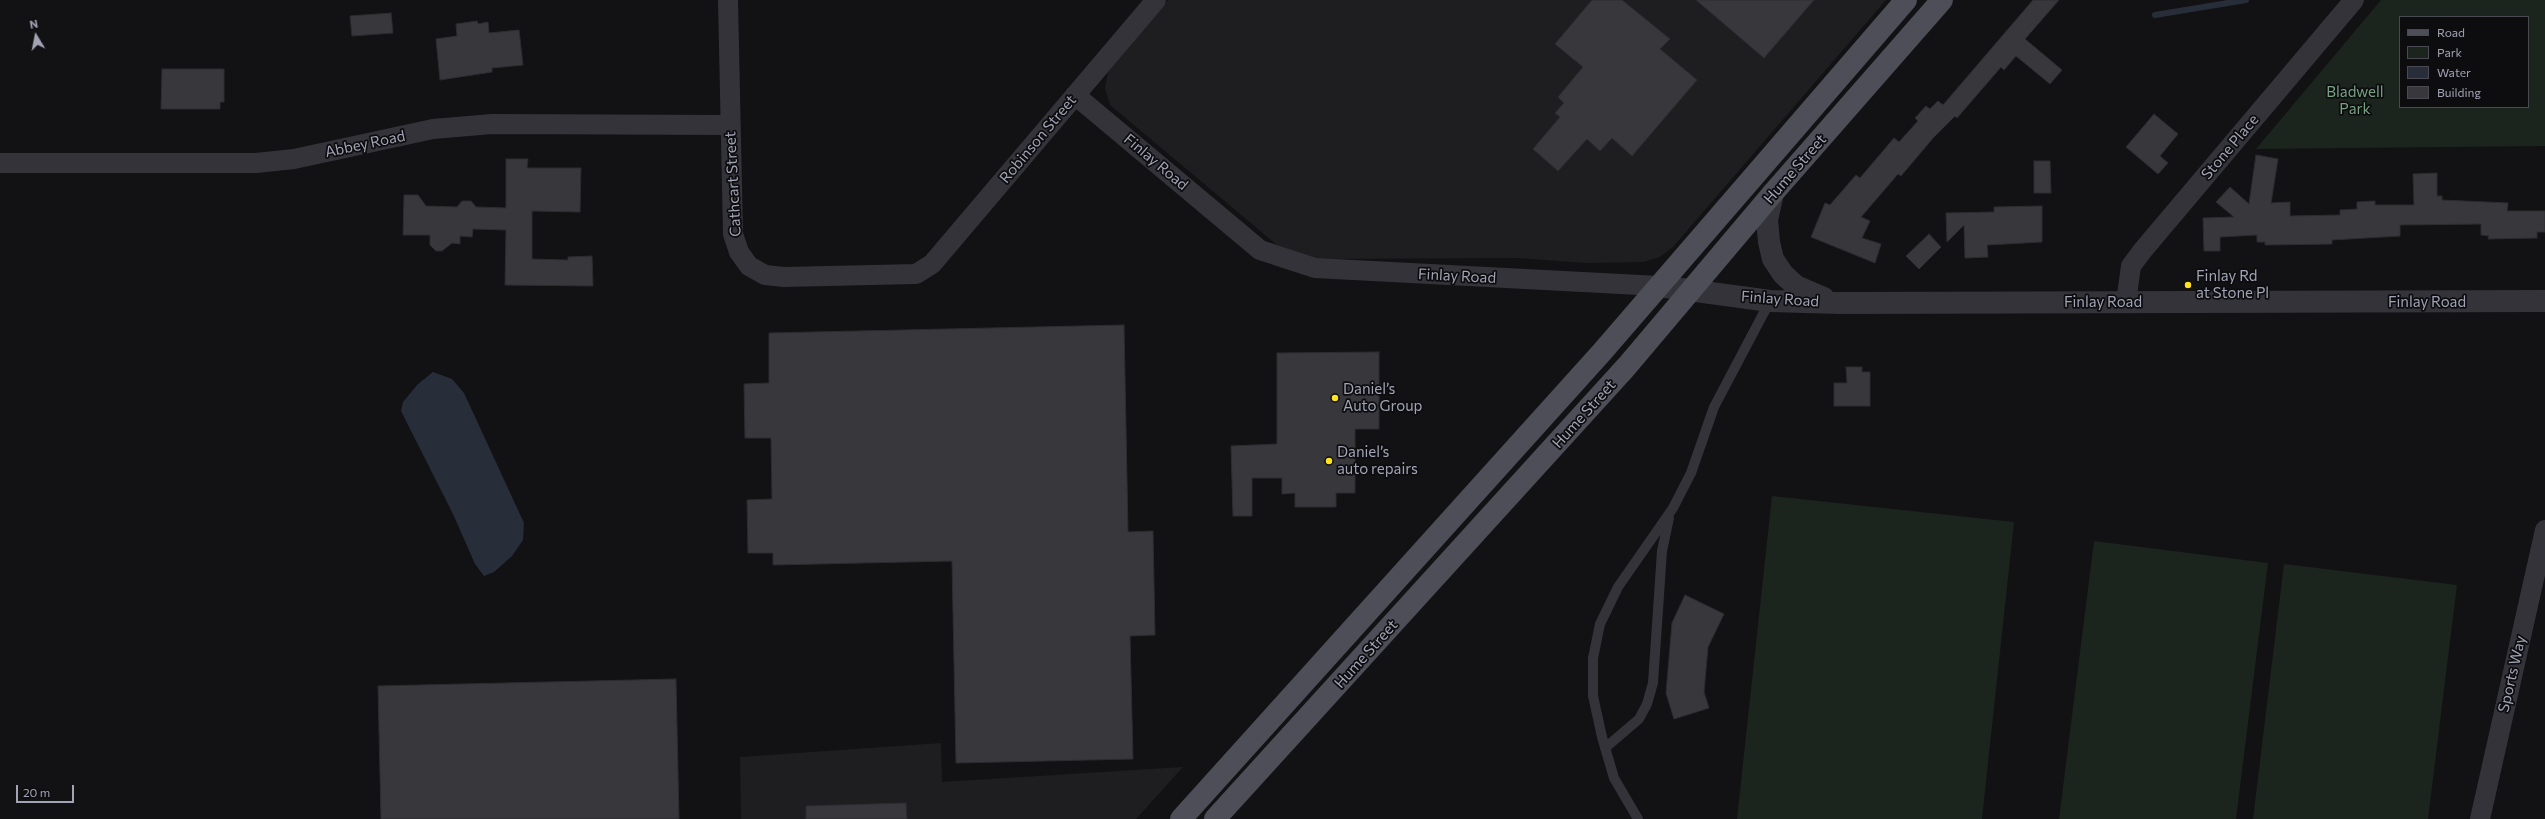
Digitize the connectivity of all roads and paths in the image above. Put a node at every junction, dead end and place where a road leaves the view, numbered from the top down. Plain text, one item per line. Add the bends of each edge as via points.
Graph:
1 (728, 0) edge
2 (1156, 0) edge
3 (1906, 0) edge
4 (1942, 0) edge
5 (2354, 0) edge
6 (1075, 95) junction
7 (730, 125) junction
8 (0, 163) edge
9 (1773, 193) junction
10 (916, 274) joint
11 (1659, 286) junction
12 (1692, 291) junction
13 (1770, 301) junction
14 (2545, 301) edge
15 (2126, 302) junction
16 (1840, 303) junction
17 (1670, 512) junction
18 (2545, 530) edge
19 (1605, 748) junction
20 (1181, 819) edge
21 (1214, 819) edge
22 (1638, 819) edge
23 (2480, 819) edge

1 - 7 street, Cathcart Street
2 - 6 street, Robinson Street
3 - 11 main road, Hume Street
4 - 9 main road, Hume Street
5 - 15 street, Stone Place via 2143,250 2131,266
6 - 10 street, Robinson Street via 948,247 932,264
6 - 11 street, Finlay Road via 1260,250 1315,268
7 - 8 street, Abbey Road via 478,125 433,129 294,159 256,163
7 - 10 street, Cathcart Street via 733,234 739,252 749,266 765,275 784,277
9 - 12 main road, Hume Street
9 - 16 street via 1768,220 1773,259 1783,274 1796,286 1815,296
11 - 12 street, Finlay Road
11 - 20 main road, Hume Street
12 - 13 street, Finlay Road
12 - 21 main road, Hume Street via 1622,372
13 - 16 street, Finlay Road
13 - 17 lane via 1714,407 1691,473
14 - 15 street, Finlay Road
15 - 16 street, Finlay Road
17 - 19 lane via 1662,551 1653,683 1647,704 1639,719
17 - 19 lane via 1618,587 1600,624 1593,658 1594,696
18 - 23 street, Sports Way
19 - 22 lane via 1614,778

